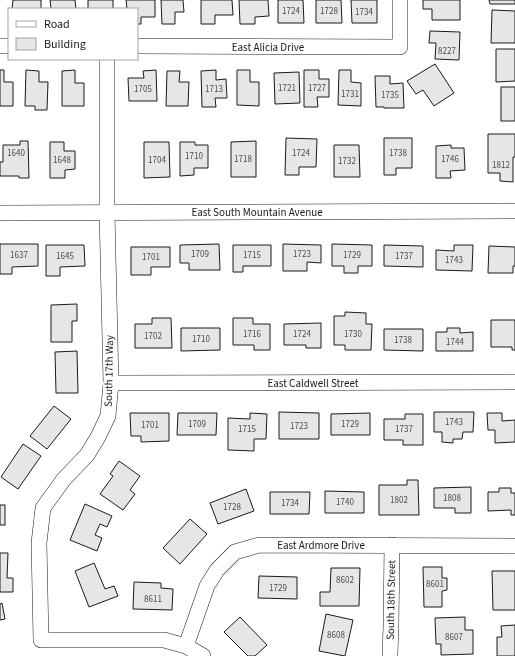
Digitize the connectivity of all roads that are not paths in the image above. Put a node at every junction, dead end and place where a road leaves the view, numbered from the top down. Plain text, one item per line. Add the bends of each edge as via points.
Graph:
1 (400, 0) edge
2 (138, 46) edge
3 (107, 60) edge
4 (515, 211) edge
5 (107, 212) junction
6 (0, 213) edge
7 (515, 382) edge
8 (111, 383) junction
9 (392, 545) junction
10 (515, 546) edge
11 (186, 646) junction
12 (390, 654) dead end
13 (203, 656) edge

1 - 2 street, East Alicia Drive via 400,47
3 - 5 street, South 17th Way
4 - 5 street, East South Mountain Avenue
5 - 6 street, East South Mountain Avenue
5 - 8 street, South 17th Way
7 - 8 street, East Caldwell Street
8 - 11 street, South 17th Way via 108,416 98,438 43,508 39,543 41,640 164,640
9 - 10 street, East Ardmore Drive
9 - 11 street, East Ardmore Drive via 259,545 235,552 217,570 207,586
9 - 12 street, South 18th Street
11 - 13 street, South 17th Way

